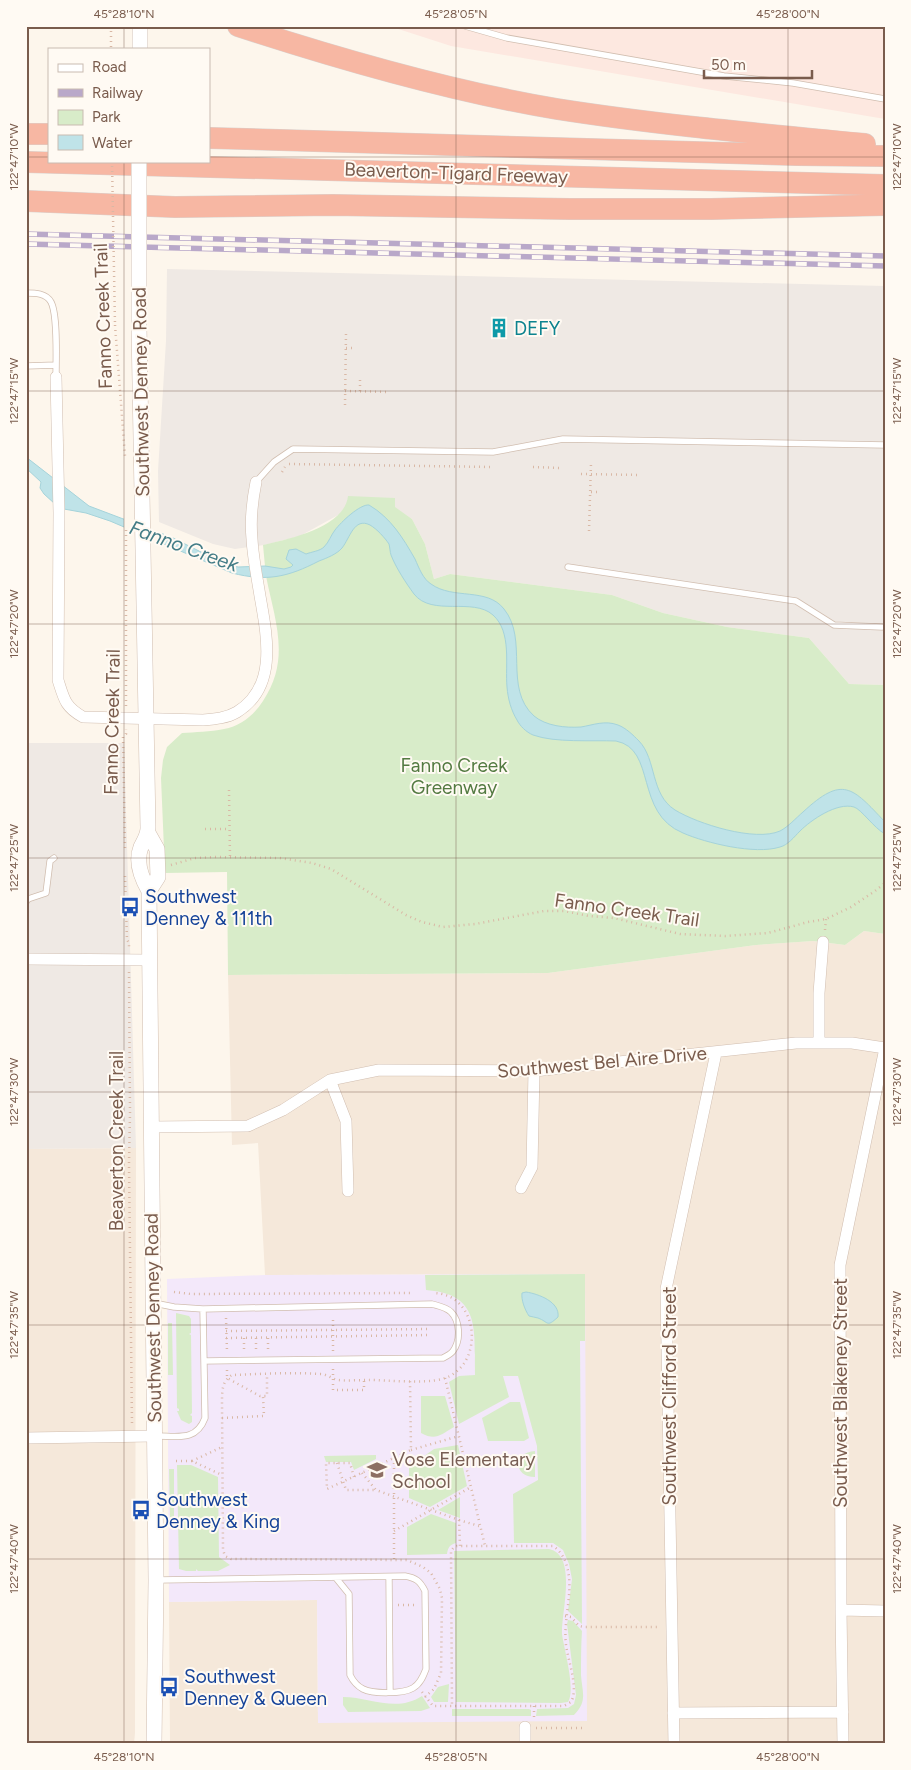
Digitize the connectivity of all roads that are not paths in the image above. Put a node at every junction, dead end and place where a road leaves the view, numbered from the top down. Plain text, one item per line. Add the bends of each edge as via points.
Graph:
1 (140, 26) edge
2 (238, 26) edge
3 (465, 26) edge
4 (140, 48) edge
5 (885, 99) edge
6 (26, 134) edge
7 (48, 134) edge
8 (210, 138) edge
9 (885, 147) edge
10 (885, 156) edge
11 (26, 162) edge
12 (139, 162) edge
13 (885, 184) edge
14 (26, 201) edge
15 (885, 205) edge
16 (139, 206) junction
17 (26, 293) edge
18 (26, 366) edge
19 (56, 371) junction
20 (885, 445) edge
21 (256, 482) joint
22 (568, 567) dead end
23 (882, 627) dead end
24 (147, 718) junction
25 (54, 858) dead end
26 (26, 902) edge
27 (823, 942) dead end
28 (26, 960) edge
29 (149, 960) junction
30 (819, 1042) junction
31 (885, 1048) edge
32 (716, 1053) junction
33 (534, 1071) junction
34 (330, 1080) junction
35 (151, 1127) junction
36 (521, 1188) dead end
37 (348, 1191) dead end
38 (153, 1303) junction
39 (203, 1309) junction
40 (204, 1361) junction
41 (154, 1436) junction
42 (26, 1438) edge
43 (389, 1576) junction
44 (336, 1578) junction
45 (156, 1580) junction
46 (840, 1610) junction
47 (885, 1611) edge
48 (390, 1692) junction
49 (843, 1712) junction
50 (673, 1713) junction
51 (528, 1726) road end
52 (154, 1744) edge
53 (525, 1744) edge
54 (674, 1744) edge
55 (843, 1744) edge

1 - 4 street
2 - 9 highway via 475,93 557,109
3 - 5 lane via 507,38
6 - 7 highway
8 - 10 highway, Beaverton-Tigard Freeway
11 - 13 highway, Beaverton-Tigard Freeway
12 - 16 street, Southwest Denney Road, bridge
14 - 16 highway
15 - 16 highway via 711,209
16 - 24 street, Southwest Denney Road, bridge
17 - 19 lane via 42,294 51,301
18 - 19 lane
19 - 24 street via 58,680 63,698 72,710 83,716
20 - 21 lane via 563,440 494,452 293,449 274,462
21 - 24 street via 251,509 252,540 268,652 260,688 250,702 222,717 204,720
22 - 23 lane via 796,601 834,624
24 - 29 street, Southwest Denney Road via 148,833 157,849 158,877 149,892
25 - 26 lane via 50,861 46,893
27 - 30 street
28 - 29 street
29 - 35 street, Southwest Denney Road
30 - 31 street, Southwest Bel Aire Drive
30 - 32 street, Southwest Bel Aire Drive
31 - 46 street, Southwest Blakeney Street via 840,1265
32 - 33 street, Southwest Bel Aire Drive
32 - 50 street, Southwest Clifford Street via 666,1289
33 - 34 street, Southwest Bel Aire Drive via 379,1070
33 - 36 street via 532,1167
34 - 35 street, Southwest Bel Aire Drive via 283,1110 248,1126
34 - 37 street via 346,1121
35 - 38 street, Southwest Denney Road
38 - 39 lane
38 - 41 street, Southwest Denney Road
39 - 40 lane
39 - 40 lane via 432,1304 450,1311 458,1330 453,1353 443,1358
40 - 41 lane via 205,1418 202,1426 196,1434
41 - 42 street
41 - 45 street, Southwest Denney Road
43 - 44 lane
43 - 48 lane
43 - 48 lane via 415,1578 425,1591 426,1669 416,1686
44 - 45 lane
44 - 48 lane via 349,1594 350,1675 361,1688 371,1692
45 - 52 street, Southwest Denney Road
46 - 47 street
46 - 49 street, Southwest Blakeney Street
49 - 50 street
49 - 55 street, Southwest Blakeney Street
50 - 54 street, Southwest Clifford Street
51 - 53 street

